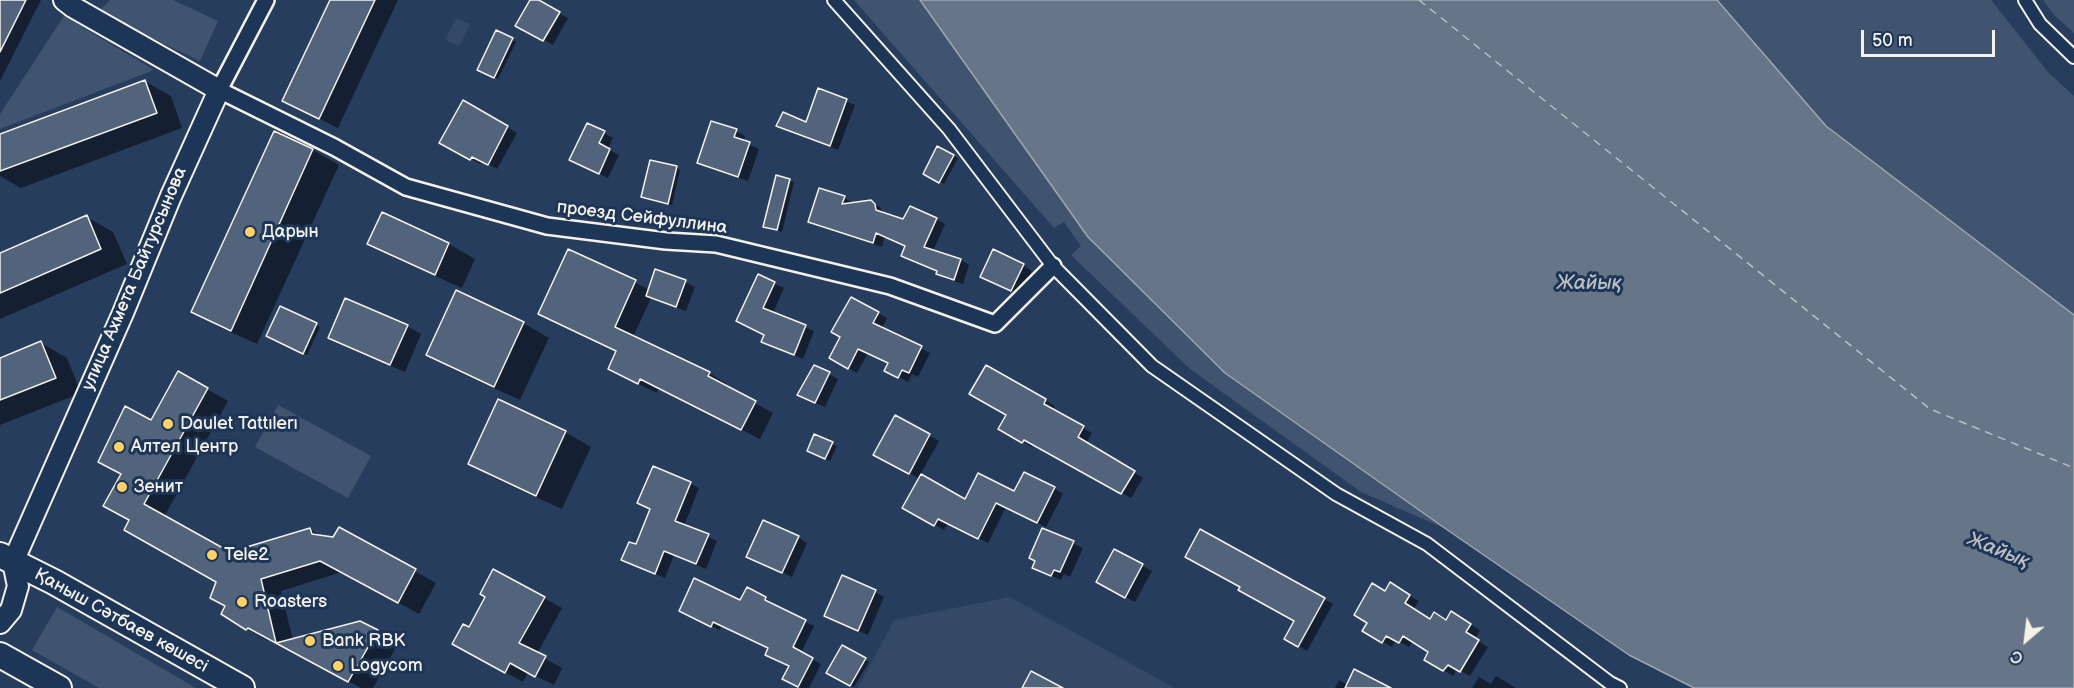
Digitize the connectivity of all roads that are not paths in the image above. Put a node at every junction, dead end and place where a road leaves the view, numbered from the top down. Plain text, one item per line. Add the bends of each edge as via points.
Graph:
1 (64, 0) edge
2 (266, 0) edge
3 (834, 0) edge
4 (2025, 0) edge
5 (2074, 57) edge
6 (219, 90) junction
7 (1053, 266) junction
8 (4, 561) edge
9 (0, 623) edge
10 (0, 655) edge
11 (59, 688) edge
12 (242, 688) edge
13 (1620, 688) edge

1 - 6 street
2 - 6 street, улица Ахмета Байтурсынова
3 - 7 street via 949,129
4 - 5 street via 2040,24
6 - 7 street, проезд Сейфуллина via 406,187 547,226 716,244 890,286 995,324
6 - 8 street, улица Ахмета Байтурсынова via 123,313
7 - 13 street via 1152,366 1336,494 1426,544
8 - 9 street via 18,585 11,610
8 - 12 main road, Қаныш Сәтбаев көшесі via 54,582
10 - 11 main road

